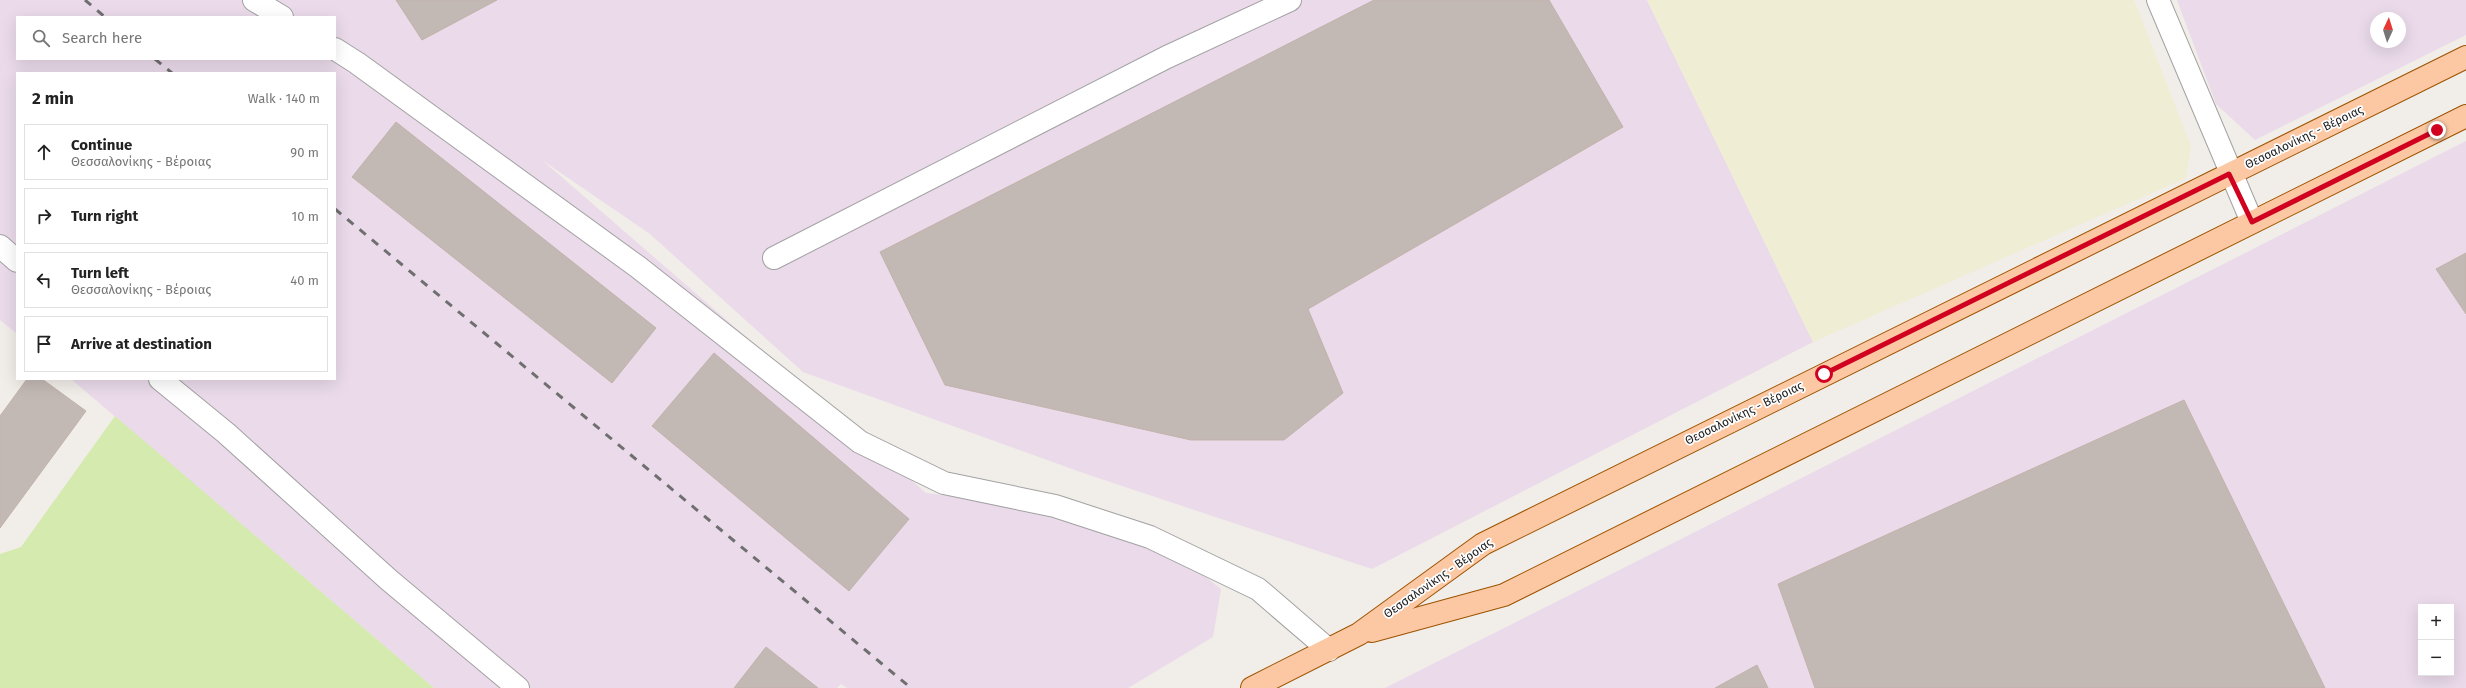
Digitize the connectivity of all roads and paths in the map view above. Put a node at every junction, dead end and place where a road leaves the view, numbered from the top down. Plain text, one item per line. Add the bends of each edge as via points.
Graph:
1 (254, 0) edge
2 (1290, 0) edge
3 (2158, 0) edge
4 (280, 16) edge
5 (336, 50) edge
6 (2466, 57) edge
7 (2466, 116) edge
8 (2229, 174) junction
9 (2252, 222) junction
10 (0, 246) edge
11 (774, 258) dead end
12 (16, 260) edge
13 (161, 380) edge
14 (1359, 634) junction
15 (1328, 650) junction
16 (518, 688) edge
17 (1252, 688) edge

1 - 4 street
2 - 11 street via 1160,61
3 - 8 street
5 - 15 street via 638,267 860,442 944,483 1055,506 1150,537 1258,589
6 - 8 main road, Θεσσαλονίκης - Βέροιας
7 - 9 main road, Θεσσαλονίκης - Βέροιας
8 - 9 street
8 - 14 main road, Θεσσαλονίκης - Βέροιας via 1483,544
9 - 14 main road, Θεσσαλονίκης - Βέροιας via 1504,595
10 - 12 street
13 - 16 street via 226,433 389,580
14 - 15 main road, Θεσσαλονίκης - Βέροιας
15 - 17 main road, Θεσσαλονίκης - Βέροιας

